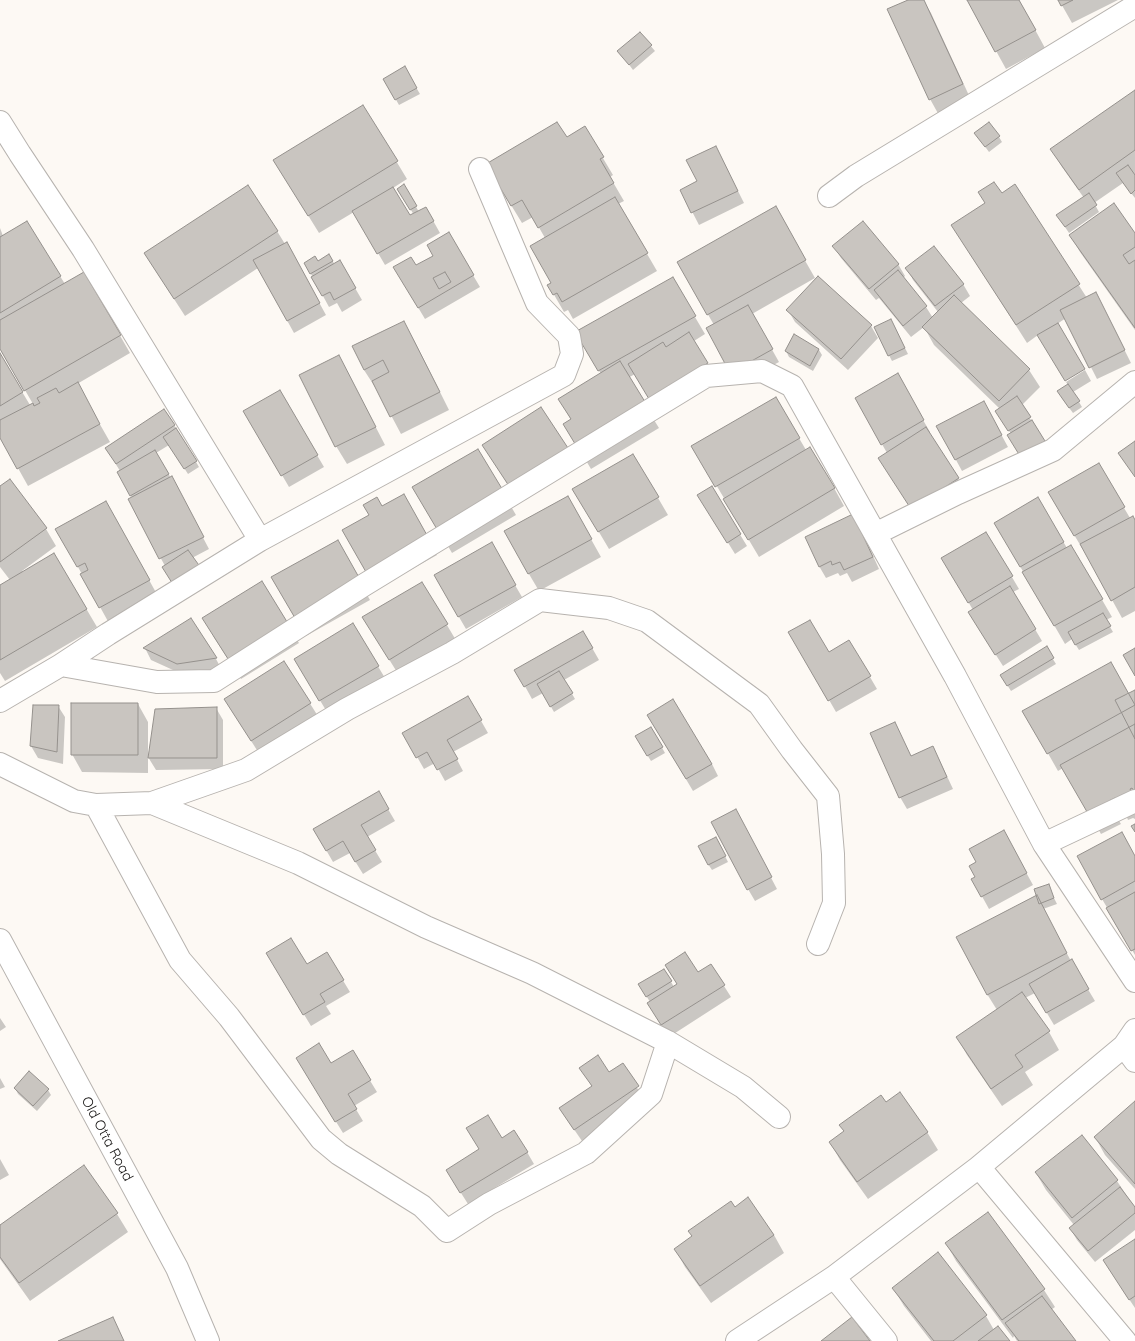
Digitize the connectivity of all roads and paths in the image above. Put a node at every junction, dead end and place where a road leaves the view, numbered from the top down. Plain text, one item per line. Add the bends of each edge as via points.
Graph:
1 (1135, 6) edge
2 (0, 122) edge
3 (480, 168) dead end
4 (829, 196) dead end
5 (1135, 382) edge
6 (875, 534) junction
7 (260, 540) junction
8 (61, 665) junction
9 (0, 701) edge
10 (0, 764) edge
11 (1135, 801) edge
12 (152, 803) junction
13 (96, 805) junction
14 (1044, 844) junction
15 (0, 940) edge
16 (818, 944) dead end
17 (1135, 982) edge
18 (668, 1042) junction
19 (1131, 1046) edge
20 (779, 1117) dead end
21 (979, 1167) junction
22 (834, 1277) junction
23 (208, 1341) edge
24 (738, 1341) edge
25 (886, 1341) edge
26 (1125, 1341) edge

1 - 4 street via 856,176
2 - 7 street via 84,249
3 - 7 street via 537,303 569,336 572,354 564,375
5 - 6 street via 1053,450
6 - 8 street via 792,386 762,371 706,376 364,585 214,681 157,682
6 - 14 street via 955,676
7 - 8 street
8 - 9 street
10 - 13 street via 74,801
11 - 14 street
12 - 13 street
12 - 16 street via 246,770 347,709 452,653 540,600 609,608 647,621 759,704 828,796 834,903
12 - 18 street via 298,863
13 - 18 street via 180,960 229,1017 321,1139 339,1154 422,1206 447,1231 489,1204 586,1153 650,1094
14 - 17 street
15 - 23 street, Old Otta Road via 177,1268
18 - 20 street via 744,1087
19 - 21 street
21 - 22 street
21 - 26 street
22 - 24 street
22 - 25 street

